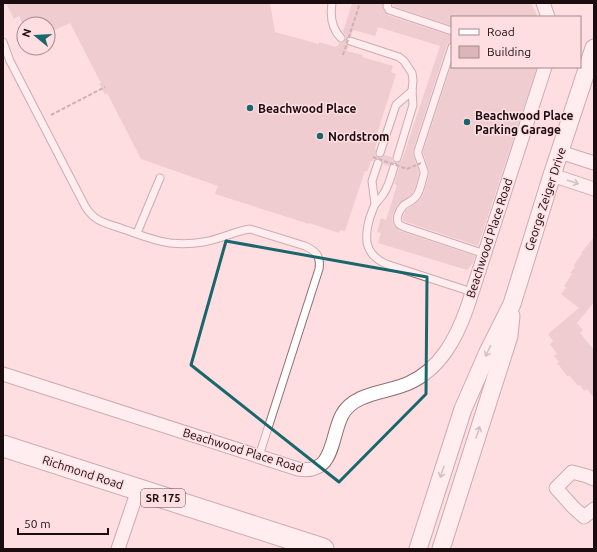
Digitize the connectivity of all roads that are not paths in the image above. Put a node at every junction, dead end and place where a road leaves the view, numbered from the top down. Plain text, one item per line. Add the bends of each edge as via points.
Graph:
1 (332, 3) edge
2 (388, 3) edge
3 (451, 31) edge
4 (341, 38) dead end
5 (350, 41) dead end
6 (3, 42) edge
7 (594, 48) edge
8 (451, 50) edge
9 (545, 68) edge
10 (412, 91) junction
11 (560, 152) junction
12 (380, 153) dead end
13 (397, 158) dead end
14 (375, 160) road end
15 (594, 163) edge
16 (394, 167) dead end
17 (552, 175) junction
18 (160, 178) dead end
19 (594, 189) edge
20 (375, 204) junction
21 (137, 234) junction
22 (485, 254) junction
23 (472, 292) junction
24 (512, 304) junction
25 (3, 374) edge
26 (3, 446) edge
27 (259, 456) junction
28 (594, 479) edge
29 (138, 490) junction
30 (594, 509) edge
31 (118, 549) edge
32 (323, 549) edge
33 (418, 549) edge
34 (441, 549) edge

1 - 4 lane via 331,22
2 - 3 lane via 389,10
5 - 10 lane via 395,55 404,61 412,73
6 - 21 lane via 91,215
7 - 11 street, George Zeiger Drive
8 - 22 lane via 418,151 424,171 418,193 400,209 396,220 404,228
9 - 22 street, Beachwood Place Road
10 - 12 lane via 396,105
10 - 13 lane via 413,105
11 - 15 street
11 - 17 street, George Zeiger Drive
14 - 20 lane via 372,181
16 - 20 lane via 384,193
17 -> 19 street
17 - 24 street, George Zeiger Drive
18 - 21 lane
20 - 23 lane via 366,236 369,248 377,259
21 - 27 lane via 170,243 192,243 212,241 250,229 305,246 318,257 319,269
22 - 23 street, Beachwood Place Road
23 - 27 street, Beachwood Place Road via 456,335 438,362 410,383 366,396 351,405 343,414 329,454 321,465 304,470
24 -> 33 street, George Zeiger Drive via 463,409
34 -> 24 street, George Zeiger Drive via 509,336
25 - 27 street, Beachwood Place Road
26 - 29 main road, Richmond Road / SR 175
28 - 30 street via 572,472 556,488 584,517
29 - 31 street
29 - 32 main road, Richmond Road / SR 175

